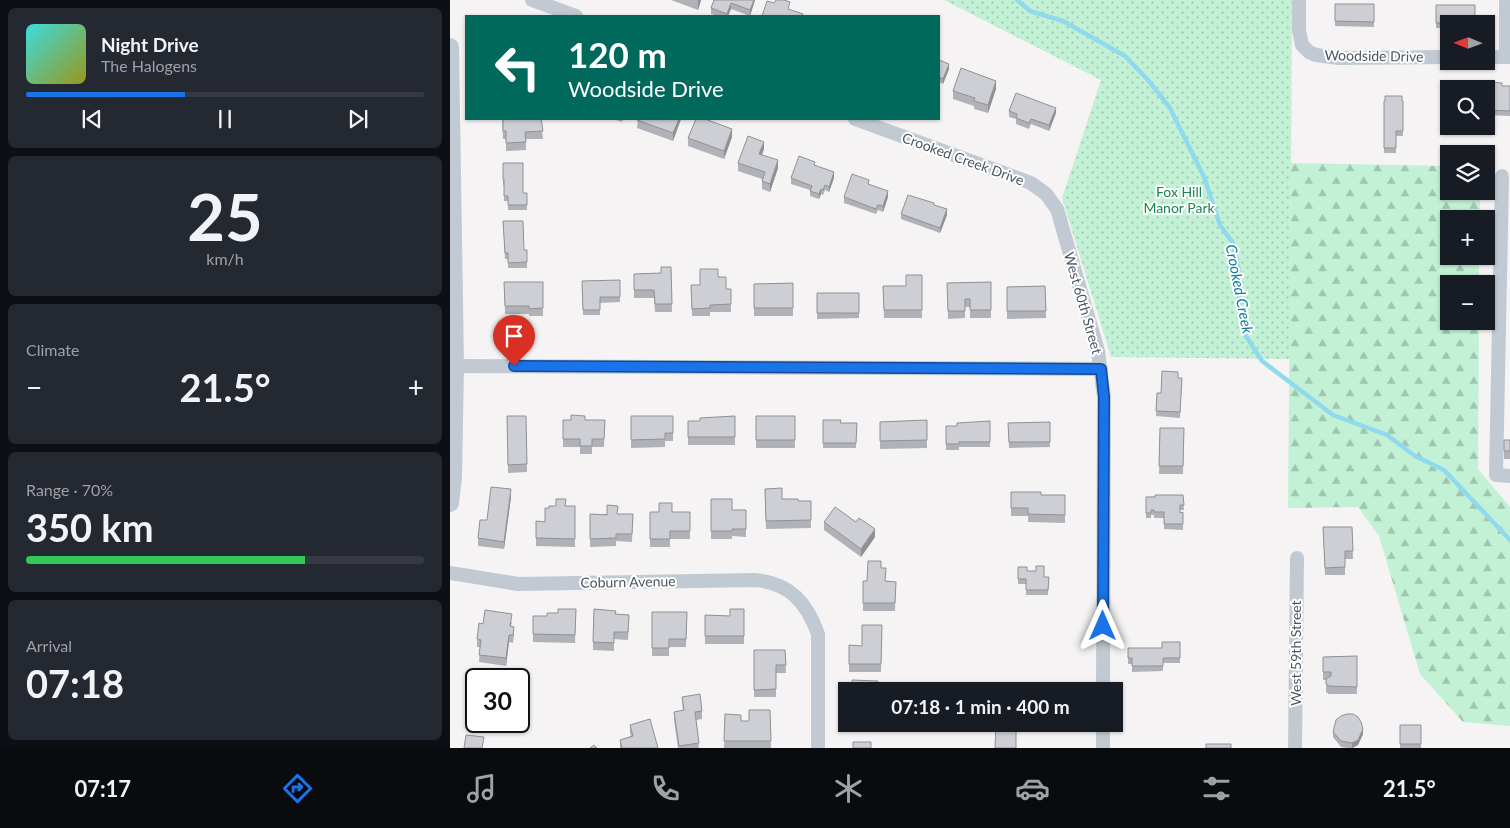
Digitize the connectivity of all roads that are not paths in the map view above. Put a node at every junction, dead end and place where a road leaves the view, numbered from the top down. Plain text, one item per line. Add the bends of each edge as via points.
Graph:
1 (532, 0) edge
2 (1299, 0) edge
3 (1506, 0) edge
4 (573, 15) edge
5 (450, 47) edge
6 (1495, 57) edge
7 (1508, 57) edge
8 (1440, 58) edge
9 (858, 120) edge
10 (1502, 176) dead end
11 (1042, 191) joint
12 (451, 226) edge
13 (455, 366) junction
14 (1101, 369) junction
15 (1510, 476) edge
16 (451, 477) edge
17 (450, 503) edge
18 (1297, 558) dead end
19 (450, 574) edge
20 (1103, 682) edge
21 (1103, 732) edge
22 (818, 748) edge
23 (1103, 748) edge
24 (1295, 748) edge

1 - 4 street
2 - 8 street, Woodside Drive via 1302,45 1316,55
3 - 7 street
5 - 12 street
6 - 7 street
9 - 11 street, Crooked Creek Drive via 1027,182
10 - 15 street via 1496,475
11 - 14 street, West 60th Street via 1057,209
12 - 13 street
13 - 14 street
13 - 16 street
14 - 20 street, West 60th Street via 1104,397
16 - 17 street
18 - 24 street, West 59th Street
19 - 22 street, Coburn Avenue via 518,584 759,581 781,587 801,600 818,634
21 - 23 street

